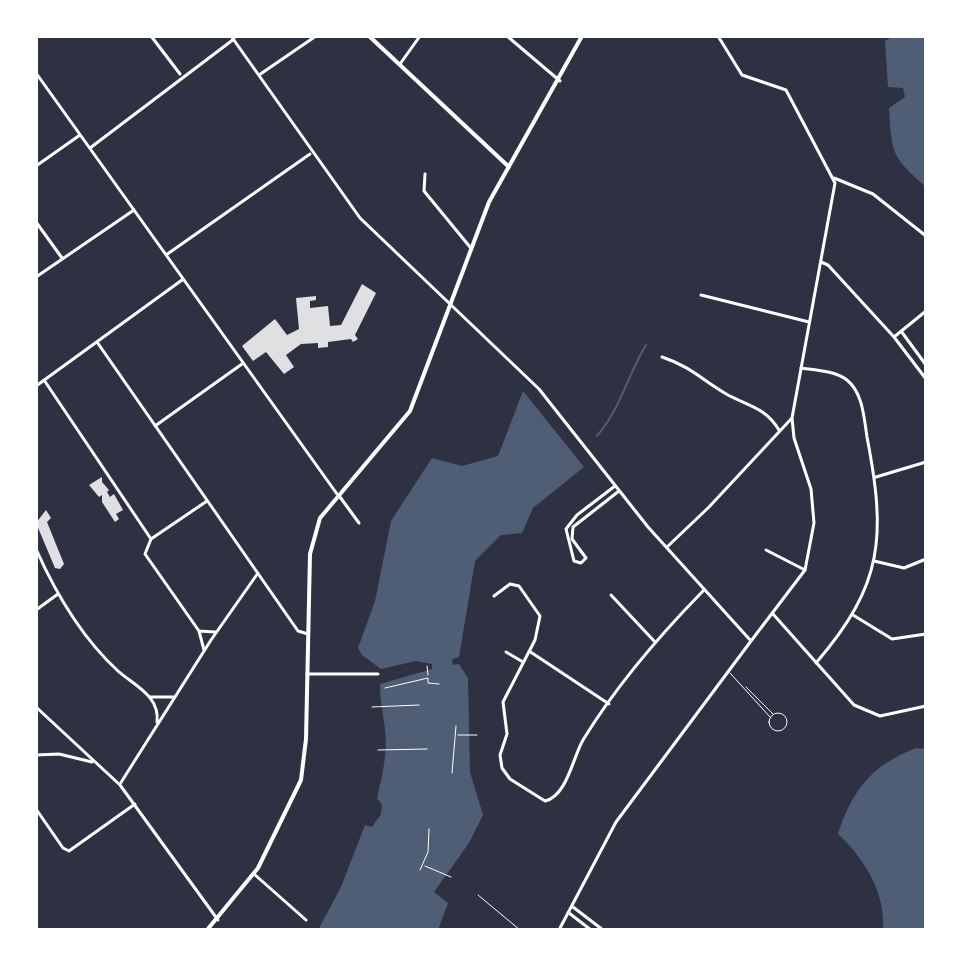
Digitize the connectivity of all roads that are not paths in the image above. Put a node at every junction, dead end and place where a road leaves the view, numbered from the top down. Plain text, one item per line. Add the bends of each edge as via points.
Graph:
1 (151, 36) edge
2 (316, 36) edge
3 (369, 36) edge
4 (420, 36) edge
5 (507, 36) edge
6 (582, 36) edge
7 (718, 36) edge
8 (233, 38) edge
9 (400, 64) junction
10 (36, 73) edge
11 (259, 75) junction
12 (181, 76) junction
13 (560, 81) junction
14 (80, 135) junction
15 (90, 148) junction
16 (312, 153) junction
17 (36, 166) edge
18 (509, 167) junction
19 (425, 174) dead end
20 (834, 178) junction
21 (134, 210) junction
22 (36, 222) edge
23 (926, 236) edge
24 (470, 247) junction
25 (166, 255) junction
26 (62, 259) junction
27 (821, 262) junction
28 (36, 277) edge
29 (182, 280) junction
30 (701, 295) dead end
31 (451, 303) junction
32 (926, 311) edge
33 (809, 322) junction
34 (901, 331) junction
35 (894, 337) junction
36 (97, 342) junction
37 (662, 357) dead end
38 (242, 364) junction
39 (926, 365) edge
40 (801, 368) junction
41 (926, 379) edge
42 (44, 380) junction
43 (36, 386) edge
44 (792, 418) junction
45 (155, 426) junction
46 (779, 430) junction
47 (926, 462) edge
48 (875, 477) junction
49 (615, 486) junction
50 (619, 491) junction
51 (337, 494) junction
52 (207, 501) junction
53 (359, 523) dead end
54 (151, 539) junction
55 (666, 548) junction
56 (36, 549) edge
57 (766, 550) dead end
58 (926, 559) edge
59 (874, 561) junction
60 (805, 570) junction
61 (258, 573) junction
62 (703, 591) junction
63 (58, 594) junction
64 (611, 595) dead end
65 (494, 596) dead end
66 (36, 610) edge
67 (773, 614) junction
68 (853, 615) junction
69 (199, 631) junction
70 (216, 632) junction
71 (308, 634) junction
72 (926, 634) edge
73 (751, 641) junction
74 (655, 642) junction
75 (204, 650) junction
76 (529, 651) junction
77 (506, 652) dead end
78 (523, 662) junction
79 (816, 663) junction
80 (729, 671) junction
81 (307, 674) junction
82 (378, 674) dead end
83 (744, 687) junction
84 (150, 697) junction
85 (174, 697) junction
86 (609, 704) junction
87 (926, 706) edge
88 (36, 707) edge
89 (774, 715) junction
90 (36, 716) edge
91 (771, 718) junction
92 (157, 724) junction
93 (36, 726) edge
94 (36, 755) edge
95 (92, 762) junction
96 (120, 785) junction
97 (135, 804) junction
98 (36, 809) edge
99 (254, 874) junction
100 (478, 895) dead end
101 (573, 907) junction
102 (569, 913) junction
103 (218, 920) junction
104 (306, 920) dead end
105 (207, 930) edge
106 (520, 930) edge
107 (559, 930) edge
108 (591, 930) edge
109 (603, 930) edge

1 - 12 street
2 - 11 street
3 - 9 main road
4 - 9 street
5 - 13 street
6 - 13 main road
7 - 20 street via 742,75 786,90
8 - 11 street
8 - 12 street
9 - 18 main road
10 - 14 street
11 - 16 street
12 - 15 street
13 - 18 main road
14 - 15 street
14 - 17 street
15 - 21 street
16 - 25 street
16 - 31 street via 360,218
18 - 24 main road
19 - 24 street via 424,191
20 - 23 street via 873,194
20 - 27 street
21 - 25 street
21 - 26 street
22 - 26 street
24 - 31 main road
25 - 29 street
26 - 28 street
27 - 33 street
27 - 35 street
29 - 36 street
29 - 38 street
30 - 33 street
31 - 49 street via 539,389
31 - 51 main road via 410,411
32 - 34 street
33 - 40 street
34 - 35 street
34 - 39 street
35 - 41 street
36 - 42 street
36 - 45 street
37 - 46 street via 759,407
38 - 45 street
38 - 51 street
40 - 44 street
40 - 48 street via 840,376 854,388
42 - 43 street
42 - 54 street
44 - 46 street
44 - 60 street via 814,507
45 - 52 street
46 - 55 street
47 - 48 street
48 - 59 street via 879,517
49 - 50 street
49 - 50 street via 566,529 574,561 584,562 586,554 572,539 573,527
50 - 55 street
51 - 53 street
51 - 71 main road via 320,518 313,541
52 - 54 street
52 - 61 street
54 - 69 street via 145,547 147,560
55 - 62 street
56 - 63 street
57 - 60 street
58 - 59 street via 904,568
59 - 68 street
60 - 67 street
61 - 70 street
61 - 71 street via 298,631
62 - 73 street
62 - 74 street
63 - 66 street
63 - 84 street via 103,655
64 - 74 street
65 - 76 street via 510,584 519,586 537,608 539,628
67 - 73 street
67 - 79 street
68 - 72 street via 892,639
68 - 79 street
69 - 70 street
69 - 75 street
70 - 75 street
71 - 81 main road
73 - 80 street
74 - 86 street
75 - 85 street
76 - 78 street
76 - 86 street
77 - 78 street
78 - 86 street via 503,702 507,727 501,763 510,779 541,800 558,793 583,741
79 - 87 street via 854,705 873,715
80 - 83 lane
80 - 101 street via 616,822
81 - 82 street
81 - 99 main road via 301,780
83 - 89 lane
83 - 91 lane
84 - 85 street
84 - 92 street
85 - 92 street
88 - 95 street
89 - 91 lane
89 - 91 lane via 787,719 784,730 772,729
90 - 93 street
92 - 96 street
94 - 95 street
95 - 96 street
96 - 97 street
97 - 98 street via 70,850 63,848
97 - 103 street
99 - 103 main road
99 - 104 street
100 - 106 lane
101 - 102 street
101 - 109 street
102 - 107 street
102 - 108 street
103 - 105 main road

